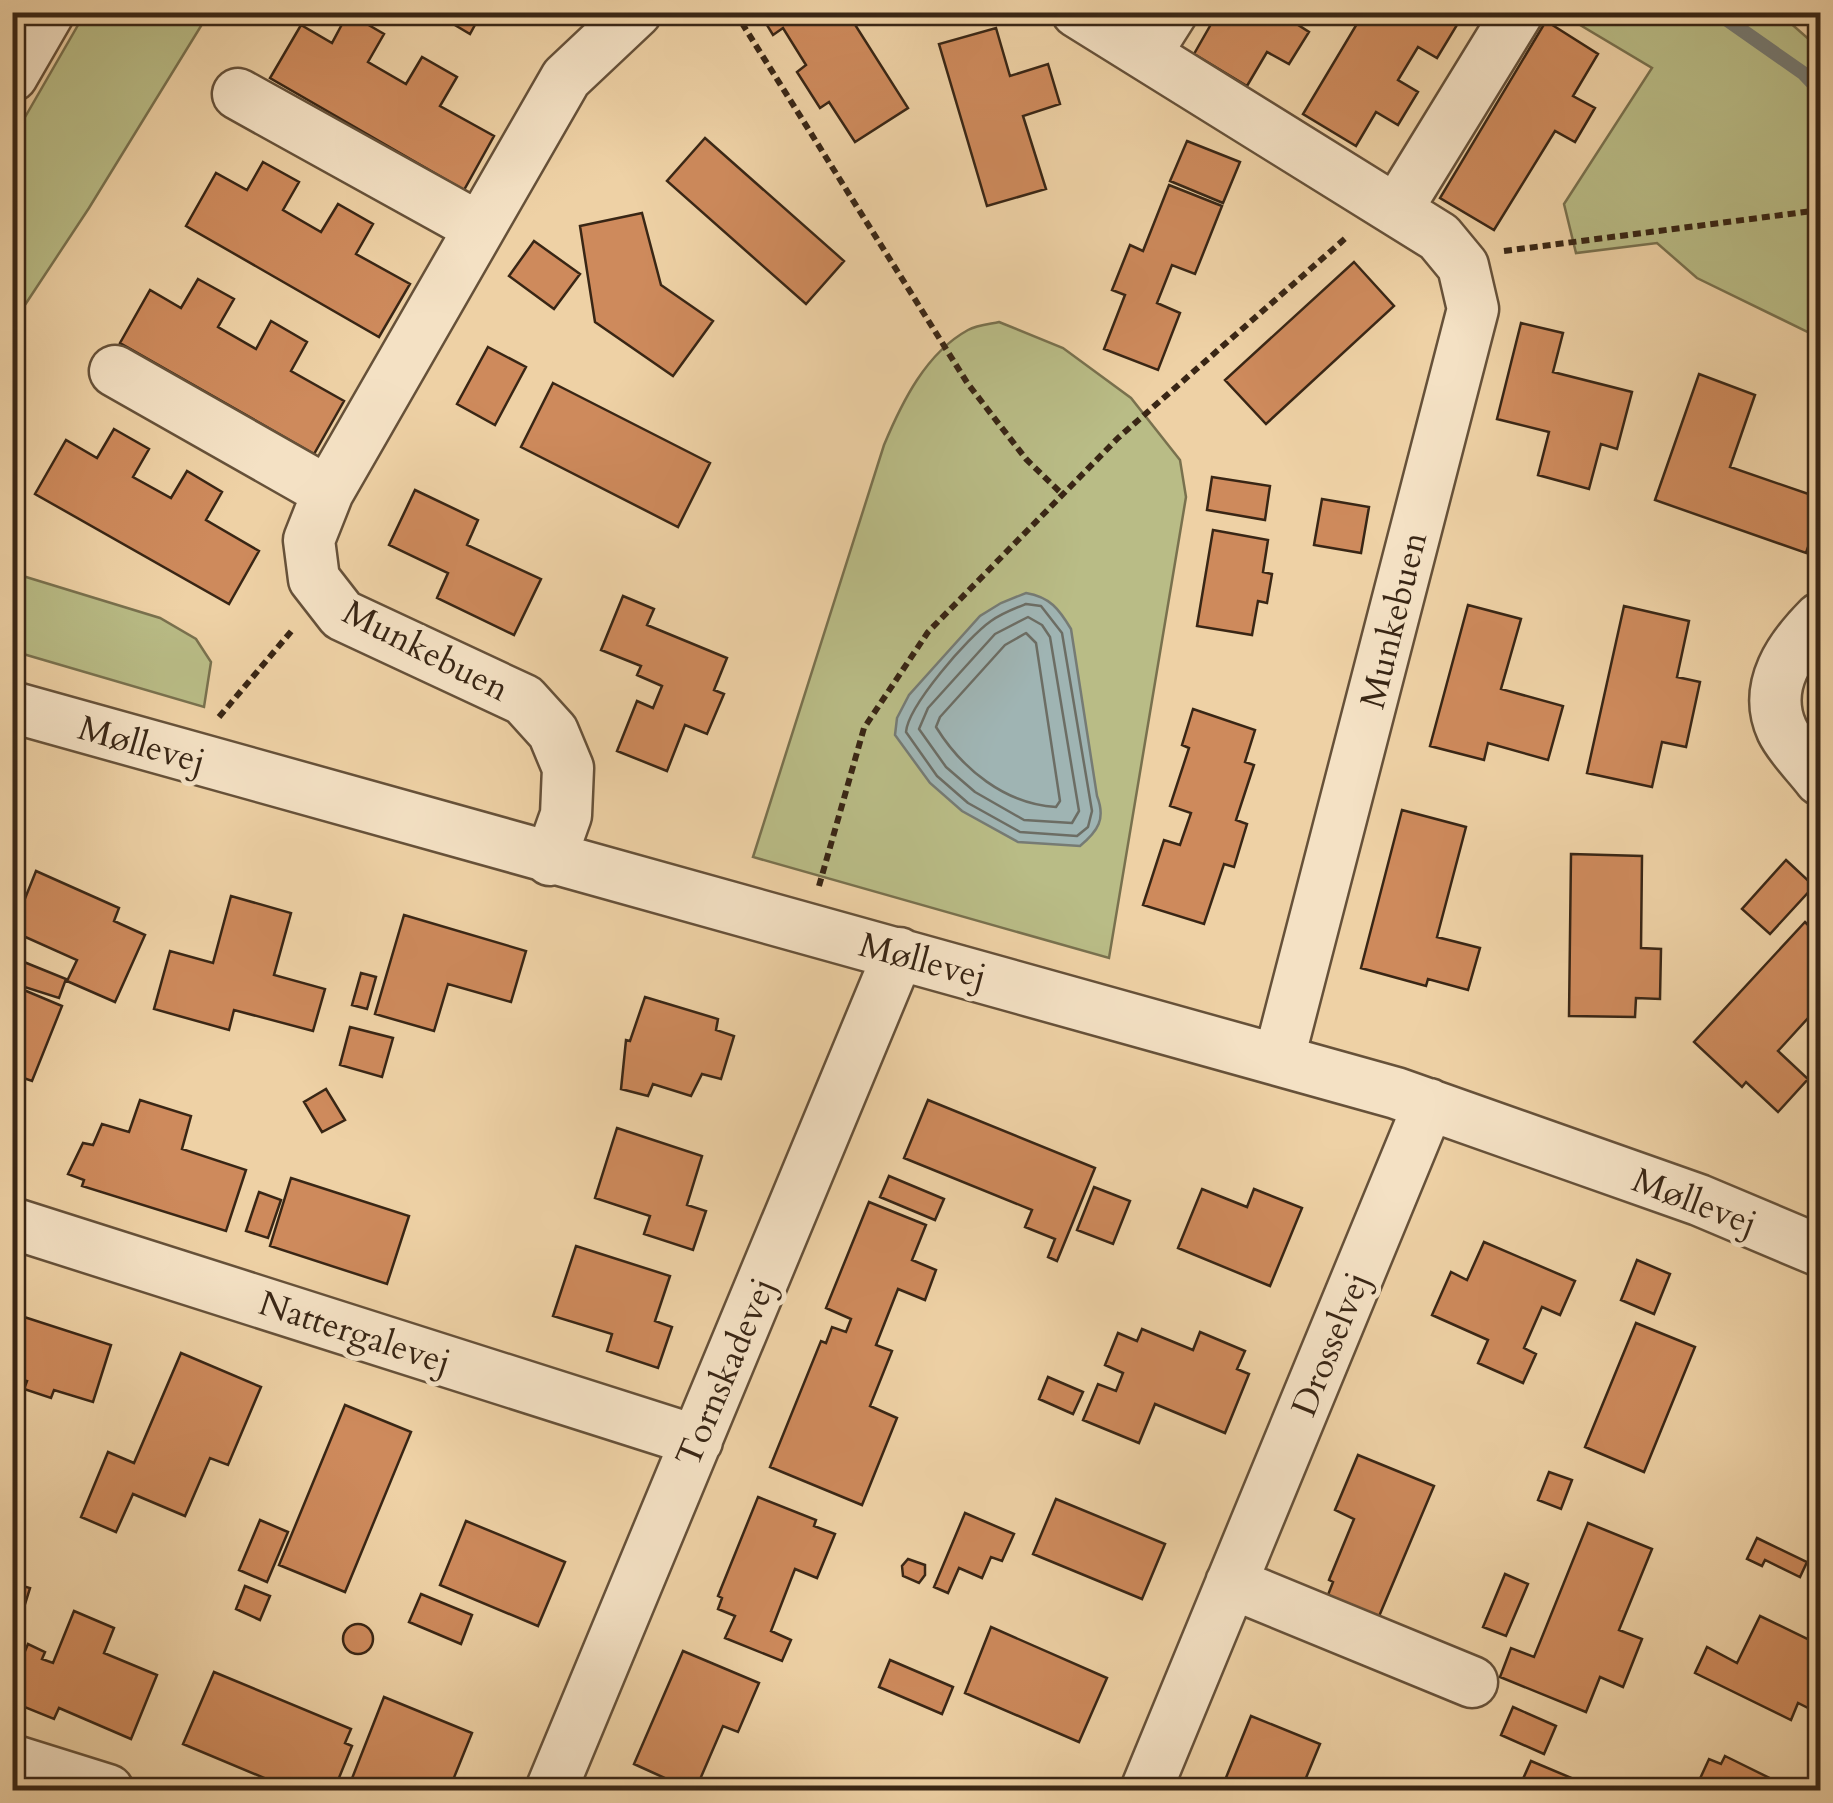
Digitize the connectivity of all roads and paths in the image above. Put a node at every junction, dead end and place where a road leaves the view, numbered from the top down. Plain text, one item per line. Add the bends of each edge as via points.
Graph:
1 (49, 12) edge
2 (636, 12) edge
3 (735, 12) edge
4 (1076, 12) edge
5 (1518, 12) edge
6 (1159, 33) edge
7 (12, 76) edge
8 (238, 94) dead end
9 (1392, 205) junction
10 (1820, 210) edge
11 (478, 227) junction
12 (1463, 266) junction
13 (116, 371) dead end
14 (328, 492) junction
15 (1062, 494) junction
16 (324, 592) junction
17 (1820, 618) edge
18 (13, 708) edge
19 (218, 718) dead end
20 (1820, 780) edge
21 (550, 860) junction
22 (819, 886) dead end
23 (899, 953) junction
24 (1279, 1058) junction
25 (1429, 1104) junction
26 (12, 1223) edge
27 (1820, 1251) edge
28 (697, 1441) junction
29 (1231, 1584) junction
30 (1472, 1682) dead end
31 (12, 1760) edge
32 (108, 1790) edge
33 (551, 1790) edge
34 (1146, 1790) edge

1 - 7 street
2 - 11 street, Munkebuen via 566,78
3 - 15 path via 968,384 1026,460
4 - 6 street
5 - 9 street
6 - 9 street
8 - 11 street
9 - 12 street via 1439,237
9 - 15 path via 1118,438
10 - 12 path via 1492,253
11 - 14 street, Munkebuen
12 - 24 street, Munkebuen via 1473,308
13 - 14 street
14 - 16 street, Munkebuen via 309,540 314,579
15 - 22 path via 928,632 864,728
16 - 19 path
16 - 21 street, Munkebuen via 342,616 524,700 553,732 568,768 566,814
17 - 20 street via 1779,672 1776,702 1782,730
18 - 21 street, Møllevej
21 - 23 street, Møllevej
23 - 24 street, Møllevej
23 - 28 street, Tornskadevej
24 - 25 street, Møllevej
25 - 27 street, Møllevej via 1699,1200
25 - 29 street, Drosselvej
26 - 28 street, Nattergalevej
28 - 33 street, Tornskadevej
29 - 30 street
29 - 34 street, Drosselvej
31 - 32 street

